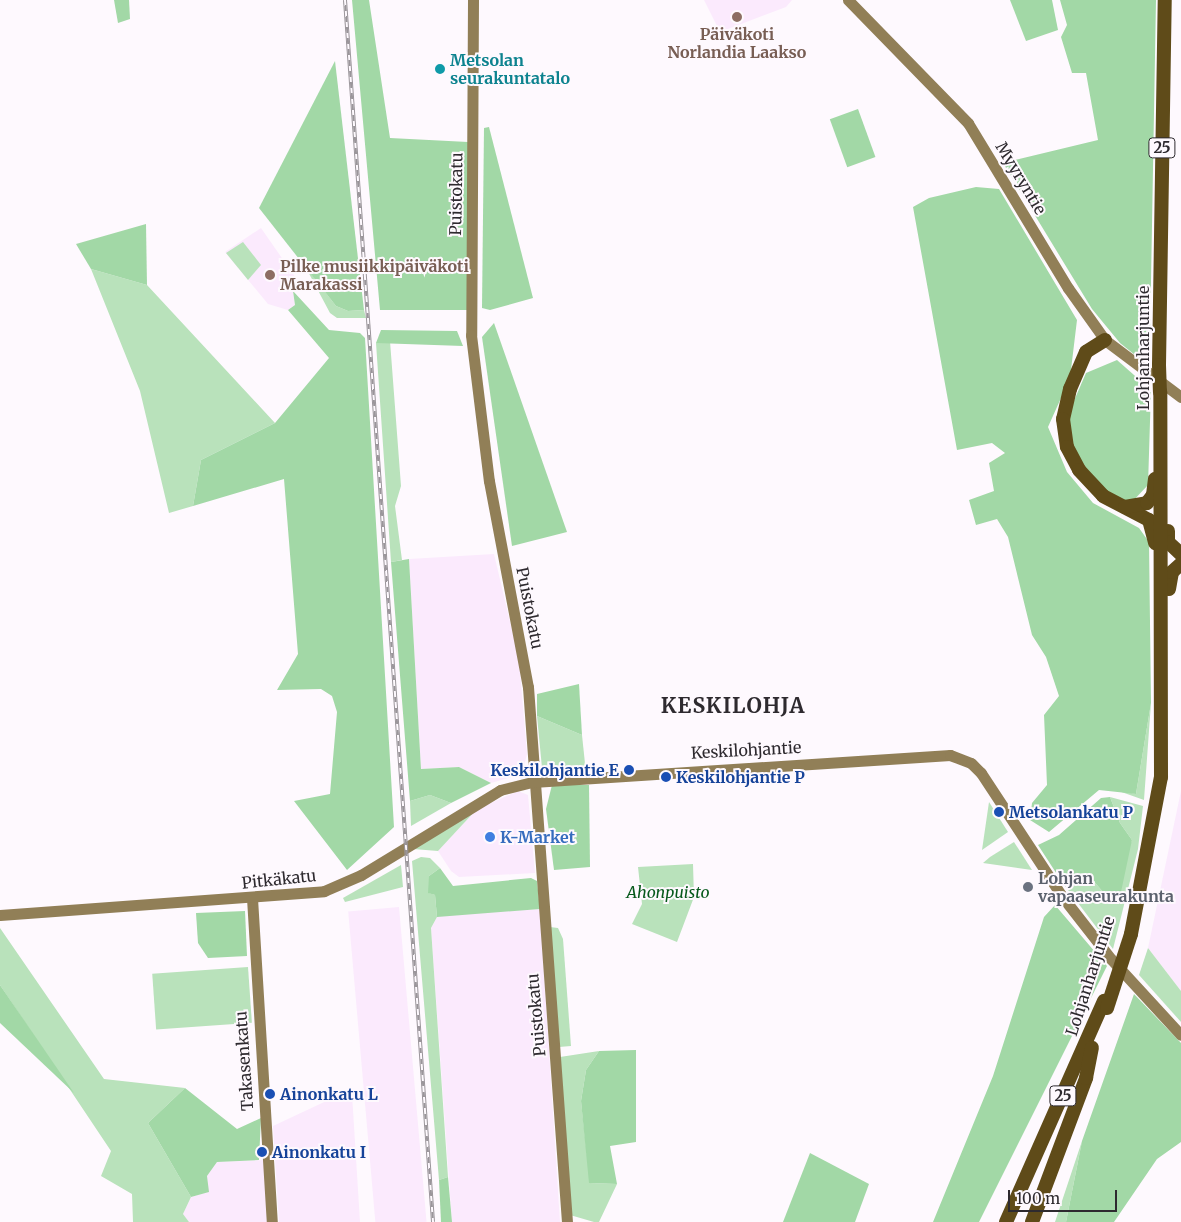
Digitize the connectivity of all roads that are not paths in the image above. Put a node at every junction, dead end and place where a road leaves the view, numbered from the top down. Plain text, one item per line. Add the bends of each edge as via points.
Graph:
1 (473, 0) edge
2 (848, 0) edge
3 (1166, 0) edge
4 (1105, 340) junction
5 (1157, 386) junction
6 (1181, 397) edge
7 (1160, 464) junction
8 (1125, 507) junction
9 (1161, 508) junction
10 (1181, 554) edge
11 (1162, 563) junction
12 (1181, 564) edge
13 (1162, 628) junction
14 (534, 782) junction
15 (252, 898) junction
16 (0, 915) edge
17 (1106, 1004) junction
18 (1181, 1035) edge
19 (1092, 1048) junction
20 (1020, 1191) junction
21 (272, 1222) edge
22 (567, 1222) edge
23 (1000, 1222) edge
24 (1006, 1222) edge
25 (1016, 1222) edge
26 (1032, 1222) edge

1 - 14 street, Puistokatu via 471,335 489,481 528,687
2 - 4 street, Myyryntie via 968,123 1068,288
3 - 5 highway, Lohjanharjuntie / 25, bridge
4 - 5 street, Myyryntie
4 - 8 highway via 1077,373 1063,419 1067,447 1091,484
5 - 6 street, Myyryntie
5 - 7 highway, Lohjanharjuntie / 25
7 - 8 highway via 1150,499
7 - 9 highway, Lohjanharjuntie / 25
8 - 11 highway via 1149,520
9 - 10 highway via 1168,542
9 - 11 highway, Lohjanharjuntie / 25
11 - 13 highway, Lohjanharjuntie / 25
12 - 13 highway via 1168,581 1168,616
13 - 17 highway, Lohjanharjuntie / 25, bridge via 1158,799 1128,932
14 - 15 street, Pitkäkatu via 500,790 360,875 324,891
14 - 18 street, Keskilohjantie via 950,754 982,773 1061,896 1110,959
14 - 22 street, Puistokatu
15 - 16 street, Pitkäkatu
15 - 21 street, Takasenkatu
17 - 19 highway, Lohjanharjuntie / 25
17 - 20 highway, Lohjanharjuntie / 25
19 - 25 highway, Lohjanharjuntie / 25
19 - 26 highway via 1086,1078
20 - 23 highway
20 - 24 highway, Lohjanharjuntie / 25

